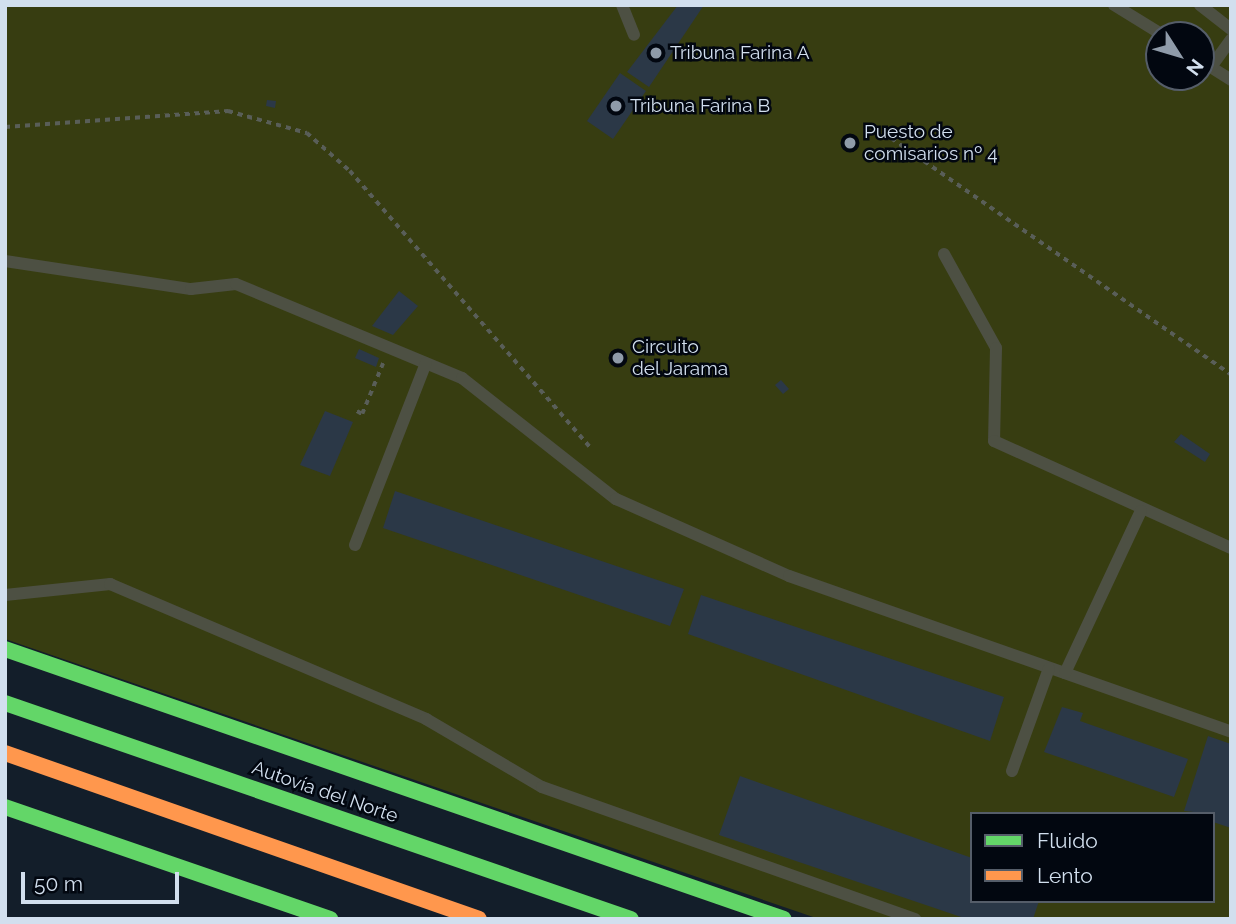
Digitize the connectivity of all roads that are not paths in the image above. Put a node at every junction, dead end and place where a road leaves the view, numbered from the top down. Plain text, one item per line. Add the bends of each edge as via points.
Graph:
1 (622, 5) edge
2 (1199, 5) edge
3 (1118, 6) edge
4 (1145, 23) edge
5 (1231, 29) edge
6 (634, 35) dead end
7 (1231, 39) edge
8 (1215, 55) edge
9 (1215, 70) edge
10 (1231, 80) edge
11 (944, 254) dead end
12 (5, 261) edge
13 (426, 363) junction
14 (1141, 511) junction
15 (355, 545) dead end
16 (1231, 548) edge
17 (5, 595) edge
18 (5, 649) edge
19 (1049, 668) junction
20 (1065, 673) junction
21 (5, 703) edge
22 (1231, 732) edge
23 (5, 753) edge
24 (1012, 771) dead end
25 (5, 807) edge
26 (330, 919) edge
27 (480, 919) edge
28 (631, 919) edge
29 (784, 919) edge
30 (915, 919) edge

1 - 6 lane
2 - 5 lane
3 - 4 lane
7 - 8 lane
9 - 10 lane
11 - 14 lane via 996,348 994,441
12 - 13 lane via 191,289 236,284
13 - 15 lane
13 - 19 lane via 462,378 616,499 789,576
14 - 16 lane
14 - 20 lane
17 - 30 lane via 110,584 426,719 542,787
18 - 29 main road
19 - 20 lane
19 - 24 lane
20 - 22 lane
21 - 28 main road, Autovía del Norte
23 - 27 main road
25 - 26 main road

